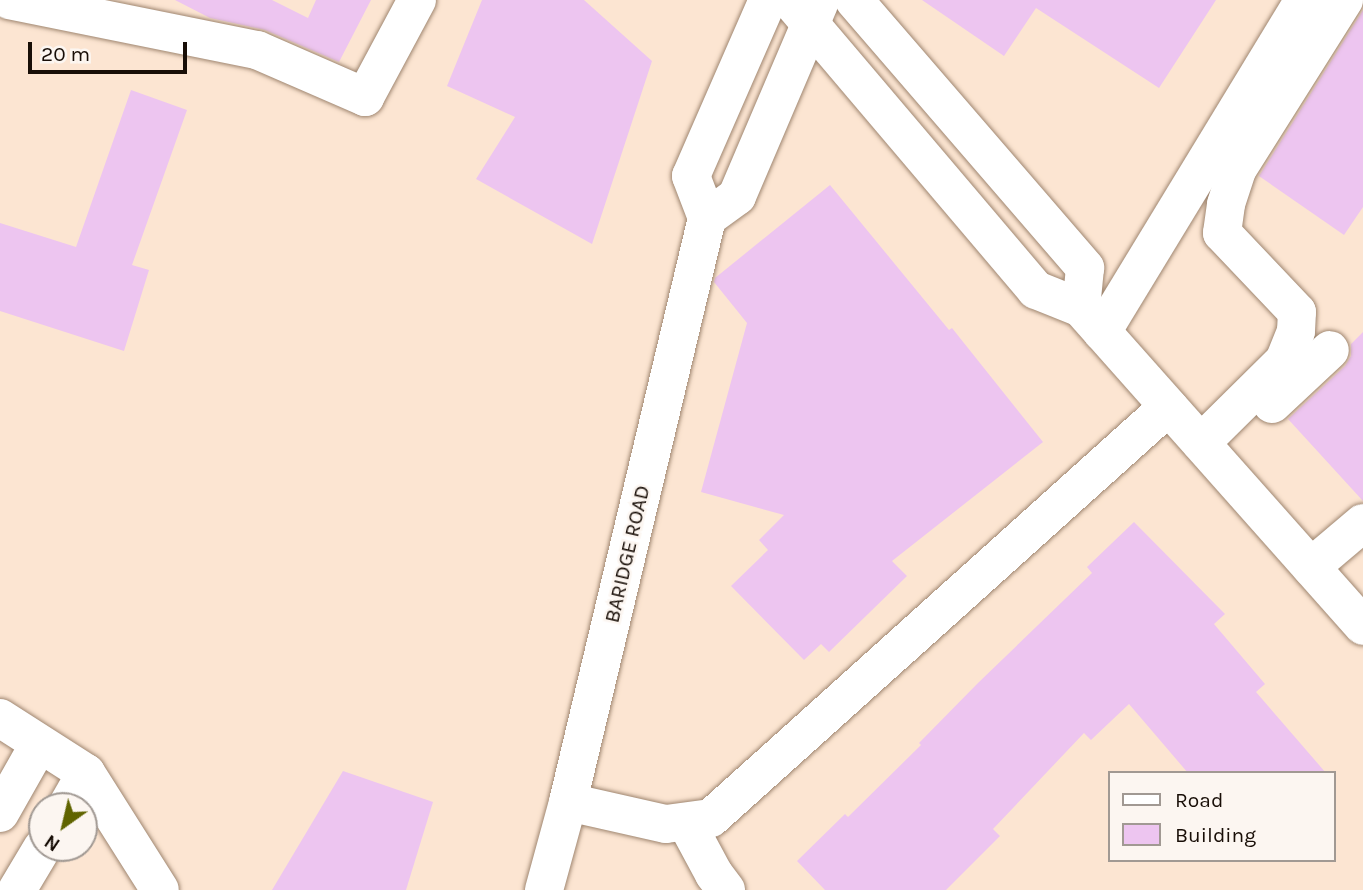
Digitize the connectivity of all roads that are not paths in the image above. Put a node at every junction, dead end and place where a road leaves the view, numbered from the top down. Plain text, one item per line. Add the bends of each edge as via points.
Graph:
1 (9, 0) edge
2 (417, 0) edge
3 (768, 0) edge
4 (853, 0) edge
5 (1304, 0) edge
6 (1344, 0) edge
7 (807, 8) edge
8 (707, 218) junction
9 (1092, 320) junction
10 (1330, 350) dead end
11 (1168, 407) junction
12 (1208, 451) junction
13 (1363, 523) edge
14 (1311, 567) junction
15 (1363, 626) edge
16 (0, 718) edge
17 (39, 744) junction
18 (86, 774) junction
19 (75, 792) edge
20 (568, 802) junction
21 (0, 813) edge
22 (686, 821) junction
23 (34, 862) edge
24 (17, 890) edge
25 (160, 890) edge
26 (544, 890) edge
27 (726, 890) edge

1 - 2 street via 257,51 365,97
3 - 8 street via 691,176
4 - 9 street via 1086,268
5 - 9 street
6 - 12 street via 1237,170 1226,204 1222,233 1297,312 1296,331 1284,361
7 - 8 street via 737,196
7 - 9 street via 1036,290
8 - 20 street, BARIDGE ROAD
9 - 11 street
10 - 12 street
11 - 12 street
11 - 22 street via 748,789 712,818
12 - 14 street
13 - 14 street
14 - 15 street
16 - 17 street
17 - 18 street
17 - 21 street
18 - 19 street
18 - 25 street
20 - 22 street via 666,824
20 - 26 street, BARIDGE ROAD
22 - 27 street
23 - 24 street

